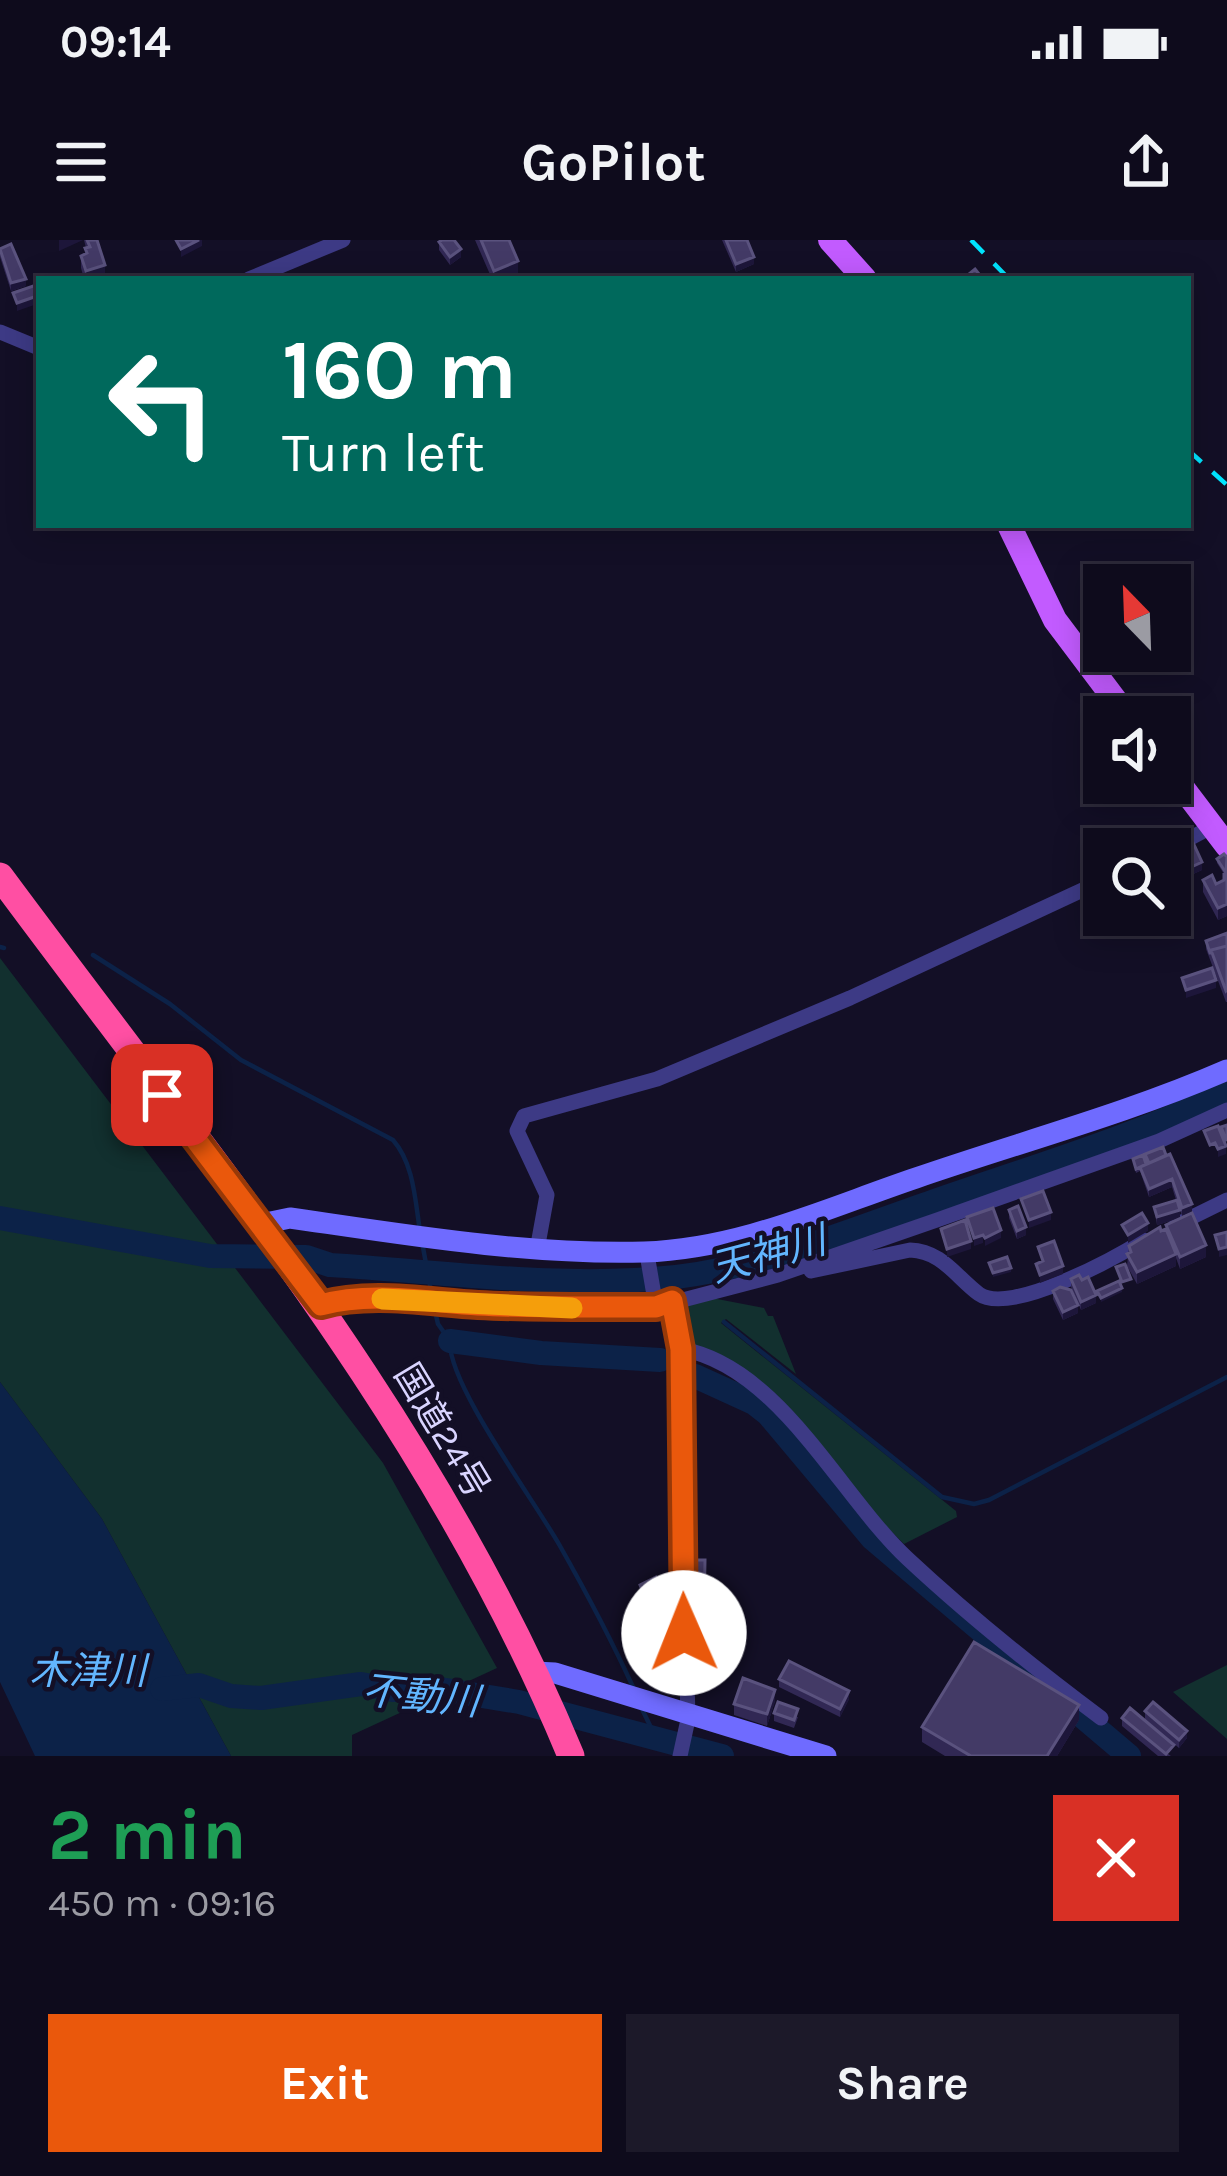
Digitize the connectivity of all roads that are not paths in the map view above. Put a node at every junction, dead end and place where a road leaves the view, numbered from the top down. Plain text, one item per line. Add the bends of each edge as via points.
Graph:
1 (343, 240) edge
2 (830, 240) edge
3 (256, 276) edge
4 (862, 276) edge
5 (0, 332) edge
6 (36, 347) edge
7 (1010, 528) edge
8 (1112, 696) edge
9 (1191, 797) edge
10 (1221, 834) edge
11 (1191, 843) edge
12 (0, 876) edge
13 (1083, 890) edge
14 (1227, 1070) edge
15 (1227, 1110) edge
16 (1227, 1200) edge
17 (261, 1224) junction
18 (537, 1250) junction
19 (648, 1256) junction
20 (778, 1275) junction
21 (660, 1303) junction
22 (321, 1305) junction
23 (681, 1349) junction
24 (537, 1677) junction
25 (1101, 1718) dead end
26 (687, 1720) junction
27 (569, 1751) edge
28 (680, 1756) edge
29 (826, 1756) edge

1 - 3 street
2 - 4 main road
5 - 6 street
7 - 8 main road via 1054,620
9 - 10 main road
10 - 11 street
12 - 17 highway, 国道24号
13 - 18 street via 657,1078 524,1116 517,1131 548,1196
14 - 19 street via 740,1240
15 - 20 street
16 - 20 street via 1112,1262 993,1301 917,1250
17 - 18 street via 290,1218
17 - 22 highway, 国道24号
18 - 19 street
19 - 21 street
20 - 21 street
21 - 22 street
21 - 23 street
22 - 24 highway, 国道24号 via 397,1419
23 - 25 street via 762,1391 908,1559
23 - 26 street
24 - 26 street via 555,1673
24 - 27 highway, 国道24号
26 - 28 street
26 - 29 street

